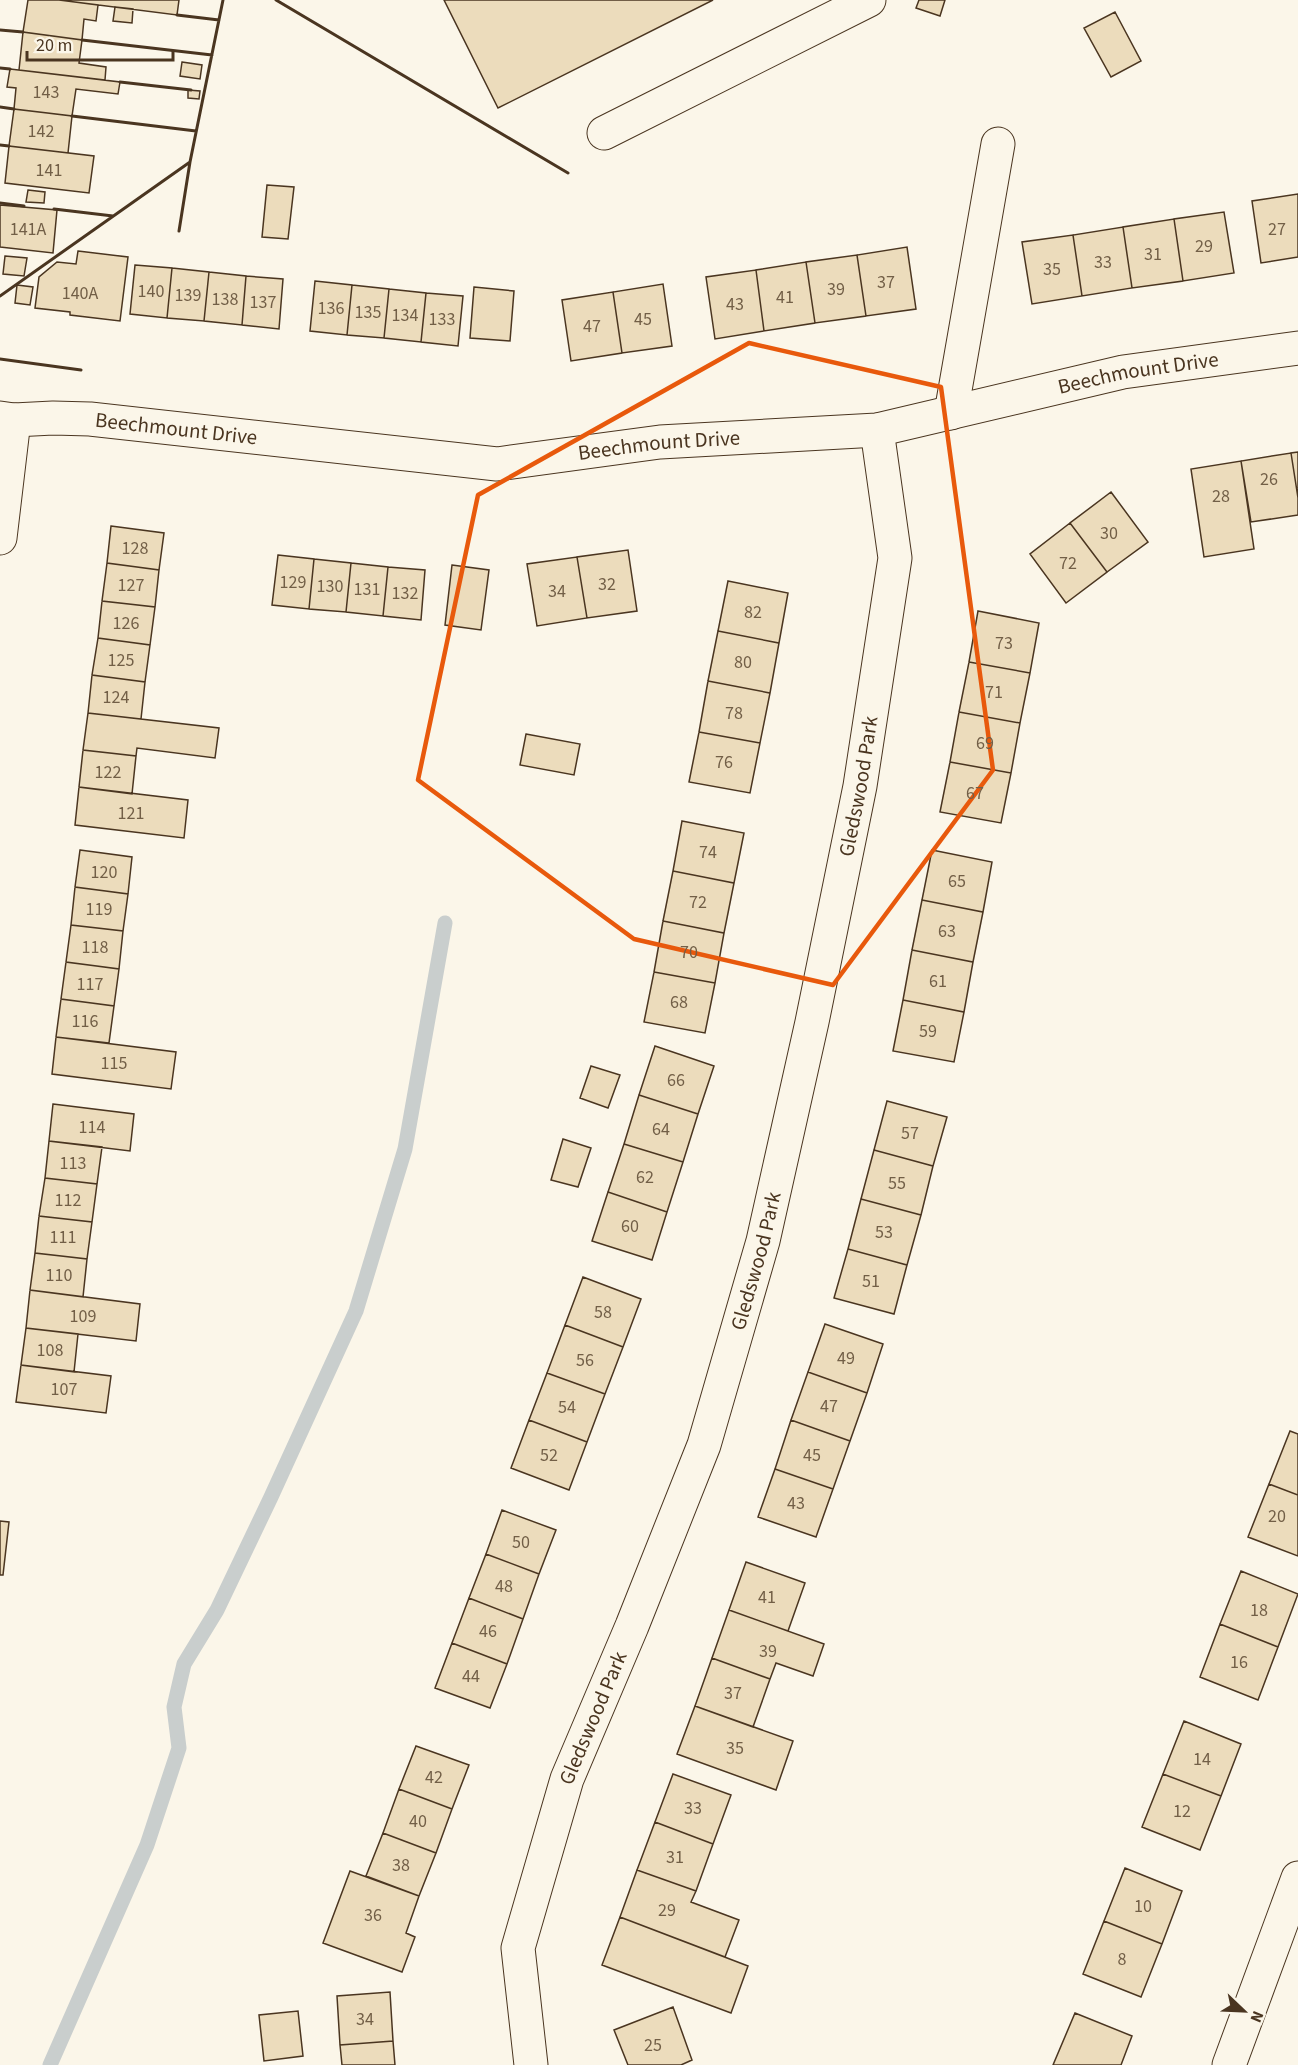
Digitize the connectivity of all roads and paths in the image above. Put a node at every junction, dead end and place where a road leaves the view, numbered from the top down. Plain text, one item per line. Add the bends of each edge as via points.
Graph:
1 (869, 0) edge
2 (604, 133) dead end
3 (998, 144) dead end
4 (1298, 348) edge
5 (951, 412) junction
6 (7, 419) edge
7 (877, 430) junction
8 (0, 538) edge
9 (1298, 1878) edge
10 (531, 2065) edge
11 (1229, 2065) edge

1 - 2 street
3 - 5 street
4 - 5 street, Beechmount Drive via 1123,372
5 - 7 street, Beechmount Drive
6 - 7 street, Beechmount Drive via 90,419 497,464 660,442
6 - 8 street
7 - 10 street, Gledswood Park via 895,558 860,786 812,1022 763,1241 704,1445 567,1779 518,1948
9 - 11 street

